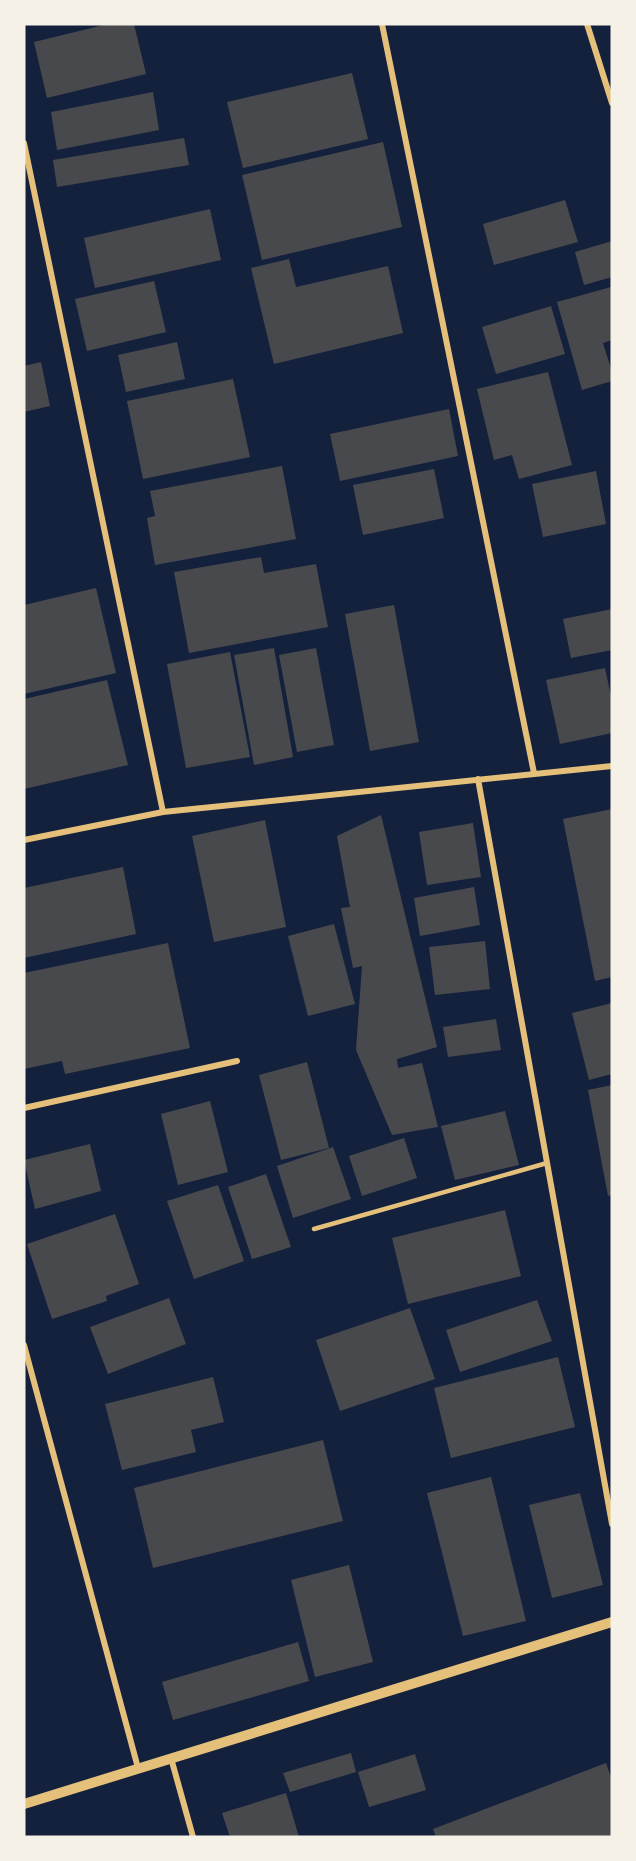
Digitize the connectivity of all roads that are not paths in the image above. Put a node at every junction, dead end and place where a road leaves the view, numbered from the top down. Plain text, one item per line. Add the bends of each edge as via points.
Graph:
1 (382, 24) edge
2 (587, 24) edge
3 (612, 103) edge
4 (24, 143) edge
5 (612, 766) edge
6 (534, 773) junction
7 (478, 779) junction
8 (163, 812) junction
9 (24, 840) edge
10 (237, 1061) dead end
11 (24, 1108) edge
12 (547, 1163) junction
13 (314, 1229) dead end
14 (24, 1345) edge
15 (612, 1524) edge
16 (612, 1622) edge
17 (171, 1758) junction
18 (138, 1768) junction
19 (24, 1804) edge
20 (193, 1837) edge

1 - 6 street
2 - 3 street
4 - 8 street
5 - 6 street
6 - 7 street
7 - 8 street
7 - 12 street
8 - 9 street
10 - 11 street
12 - 13 lane
12 - 15 street
14 - 18 street
16 - 17 street
17 - 18 street
17 - 20 street
18 - 19 street

